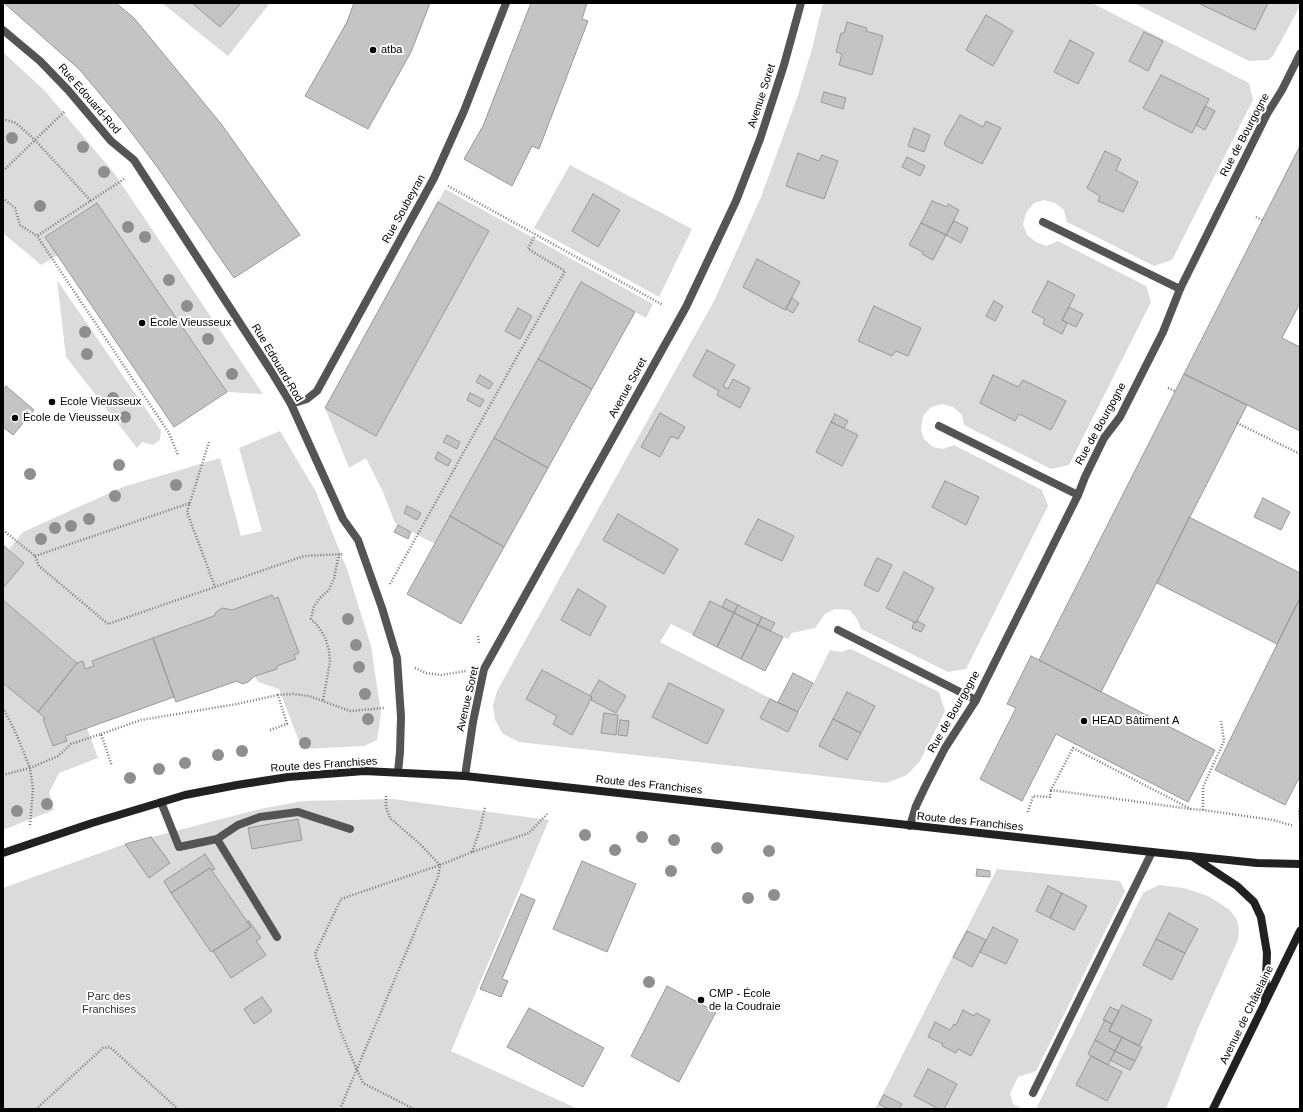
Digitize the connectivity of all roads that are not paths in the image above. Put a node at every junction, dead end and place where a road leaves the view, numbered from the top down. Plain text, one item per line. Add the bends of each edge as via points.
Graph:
1 (506, 3) edge
2 (801, 3) edge
3 (3, 30) edge
4 (1300, 54) edge
5 (1043, 222) dead end
6 (1180, 289) junction
7 (291, 404) junction
8 (939, 426) dead end
9 (1078, 495) junction
10 (838, 630) dead end
11 (976, 700) junction
12 (398, 772) junction
13 (465, 776) junction
14 (161, 802) junction
15 (910, 826) junction
16 (350, 829) dead end
17 (218, 839) junction
18 (3, 852) edge
19 (1152, 852) junction
20 (1192, 856) junction
21 (1300, 864) edge
22 (1300, 931) edge
23 (277, 937) dead end
24 (1264, 1003) junction
25 (1033, 1093) dead end
26 (1213, 1109) edge

1 - 7 street, Rue Soubeyran via 464,111 434,178 316,391 307,399
2 - 13 street, Avenue Soret via 760,139 736,201 686,307 484,669
3 - 7 street, Rue Edouard-Rod via 40,61 111,142 134,160
4 - 6 street, Rue de Bourgogne via 1267,114
5 - 6 street
6 - 9 street, Rue de Bourgogne via 1163,332 1120,417 1104,438
7 - 12 street, Rue Edouard-Rod via 343,519 358,540 397,658 401,717
8 - 9 street
9 - 11 street, Rue de Bourgogne
10 - 11 street
11 - 15 street, Rue de Bourgogne via 945,748 916,806
12 - 13 main road, Route des Franchises
12 - 14 main road, Route des Franchises via 364,771 288,777 236,785
13 - 15 main road, Route des Franchises
14 - 17 street via 179,847
14 - 18 main road, Route des Franchises
15 - 19 main road, Route des Franchises
16 - 17 street via 298,812 260,817 238,825
17 - 23 street
19 - 20 main road, Route des Franchises
19 - 25 street
20 - 21 main road, Route des Franchises
20 - 24 main road via 1237,886 1254,902 1261,916 1266,952
22 - 24 main road, Avenue de Châtelaine
24 - 26 main road, Avenue de Châtelaine

